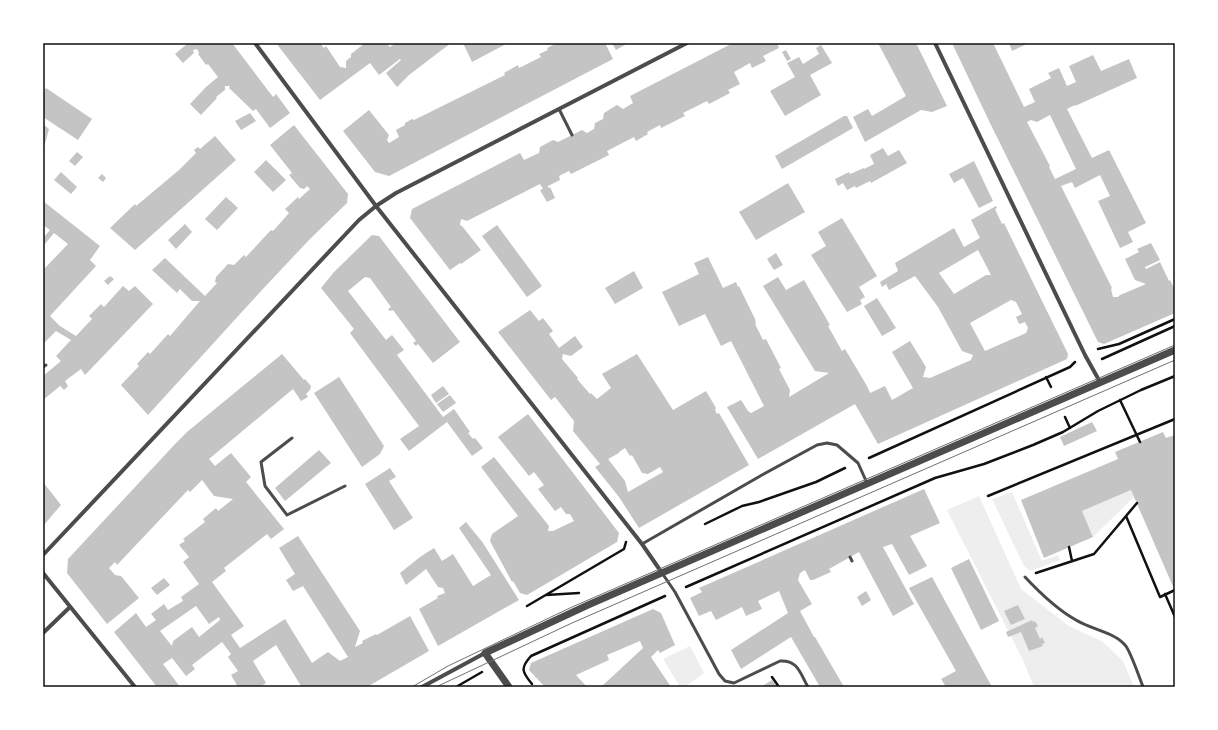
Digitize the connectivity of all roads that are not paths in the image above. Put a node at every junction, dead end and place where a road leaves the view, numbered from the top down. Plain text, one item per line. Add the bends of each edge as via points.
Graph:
1 (255, 43) edge
2 (687, 43) edge
3 (935, 43) edge
4 (559, 109) junction
5 (572, 135) dead end
6 (376, 206) junction
7 (1175, 350) edge
8 (1100, 382) junction
9 (292, 438) dead end
10 (867, 483) junction
11 (345, 486) dead end
12 (642, 544) junction
13 (43, 555) edge
14 (43, 573) edge
15 (662, 573) junction
16 (1024, 577) road end
17 (70, 607) junction
18 (43, 633) edge
19 (485, 653) junction
20 (135, 687) edge
21 (422, 687) edge
22 (508, 687) edge
23 (808, 687) edge
24 (1144, 687) edge

1 - 6 street
2 - 4 street
3 - 8 street
4 - 5 lane
4 - 6 street via 396,193
6 - 12 street
6 - 13 street via 354,225
7 - 8 street
8 - 10 street
9 - 11 lane via 262,462 265,486 287,515
10 - 12 lane via 858,463 837,445 817,445
10 - 15 street
12 - 15 street
14 - 17 street
15 - 19 street
15 - 23 lane via 725,681 734,683 780,661 786,661 796,664
16 - 24 lane via 1060,610 1126,645
17 - 18 street
17 - 20 street
19 - 21 street
19 - 22 street

